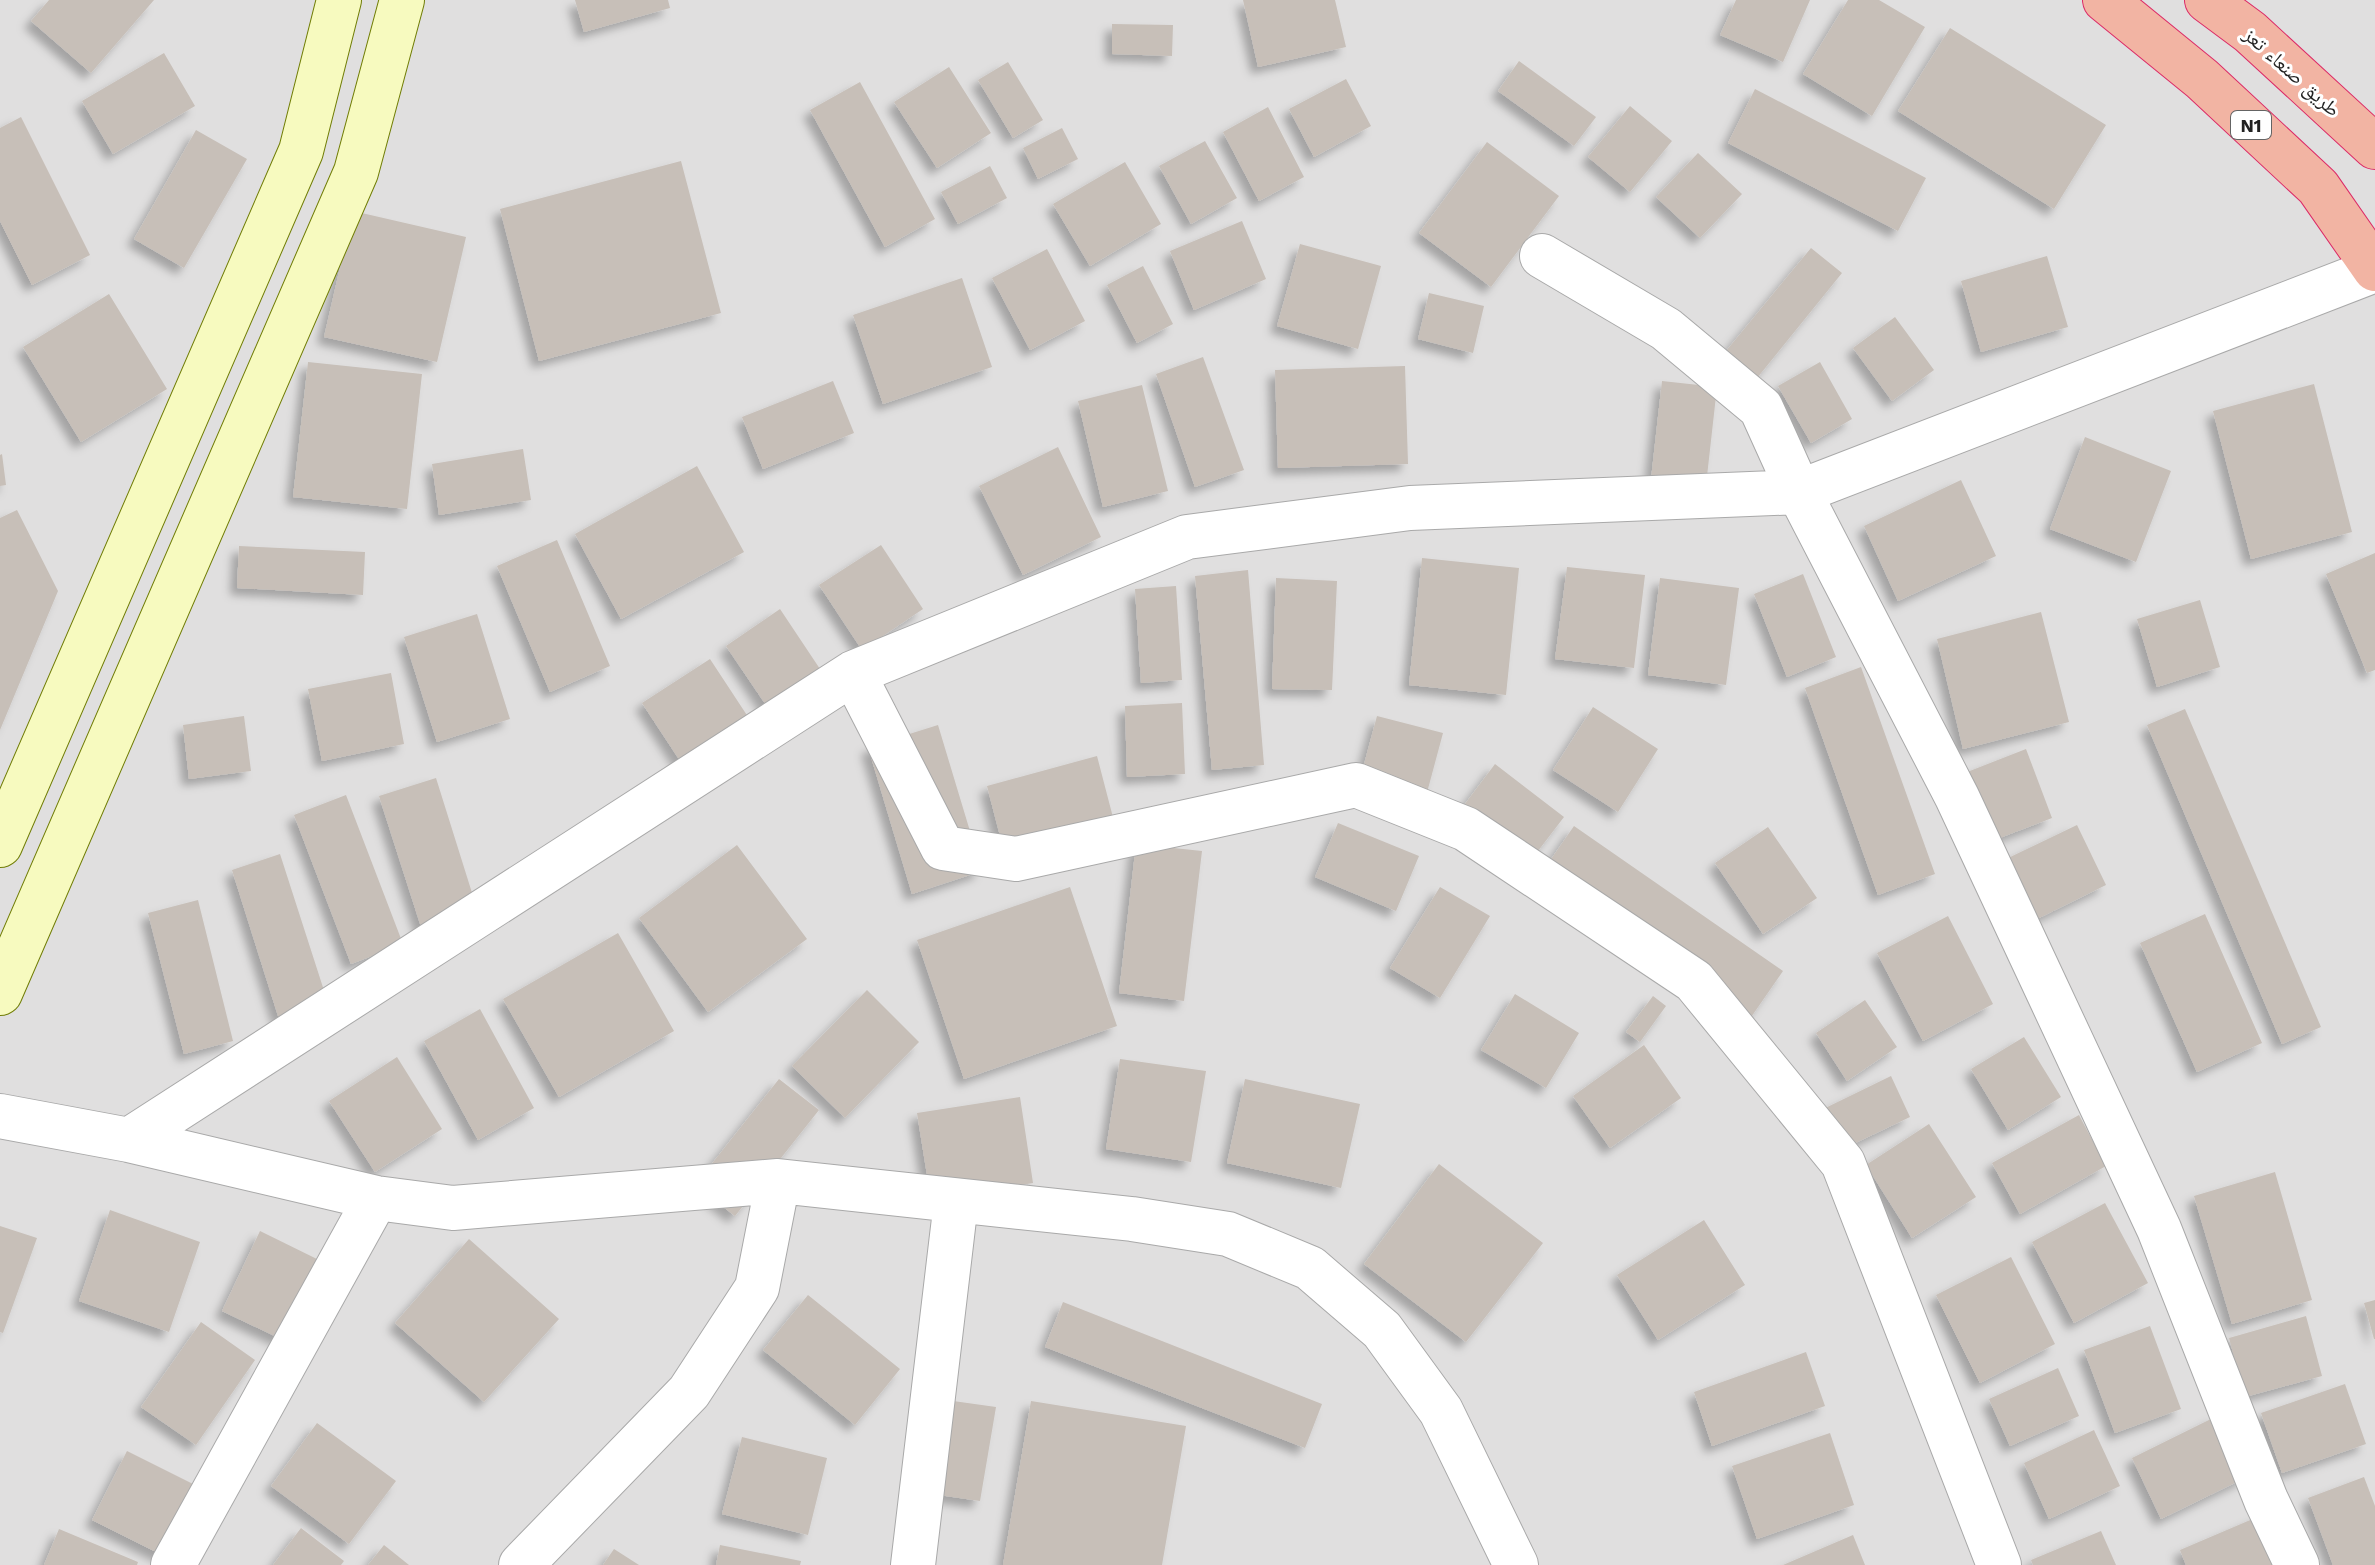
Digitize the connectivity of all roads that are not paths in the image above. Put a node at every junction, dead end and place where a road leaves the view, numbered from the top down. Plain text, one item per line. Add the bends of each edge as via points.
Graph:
1 (339, 0) edge
2 (402, 0) edge
3 (2105, 0) edge
4 (2207, 0) edge
5 (2375, 147) edge
6 (1542, 256) dead end
7 (2375, 270) edge
8 (1799, 492) junction
9 (853, 673) junction
10 (0, 845) edge
11 (0, 993) edge
12 (0, 1116) edge
13 (129, 1140) junction
14 (778, 1181) junction
15 (376, 1198) junction
16 (956, 1202) junction
17 (173, 1565) edge
18 (521, 1565) edge
19 (913, 1565) edge
20 (1516, 1565) edge
21 (1999, 1565) edge
22 (2297, 1565) edge

1 - 10 main road via 301,151
2 - 11 main road via 356,172
3 - 7 highway, N1 via 2202,79 2318,187
4 - 5 highway, طريق صنعاء تعز via 2250,32
6 - 8 street via 1666,329 1761,408
7 - 8 street
8 - 9 street via 1410,508 1187,537
8 - 22 street via 1957,797 2159,1229
9 - 13 street
9 - 21 street via 943,848 1016,859 1356,785 1466,829 1694,981 1843,1163
12 - 13 street
13 - 15 street
14 - 15 street via 453,1208
14 - 16 street
14 - 18 street via 757,1288 689,1392
15 - 17 street
16 - 19 street
16 - 20 street via 1228,1234 1310,1268 1382,1330 1441,1411

